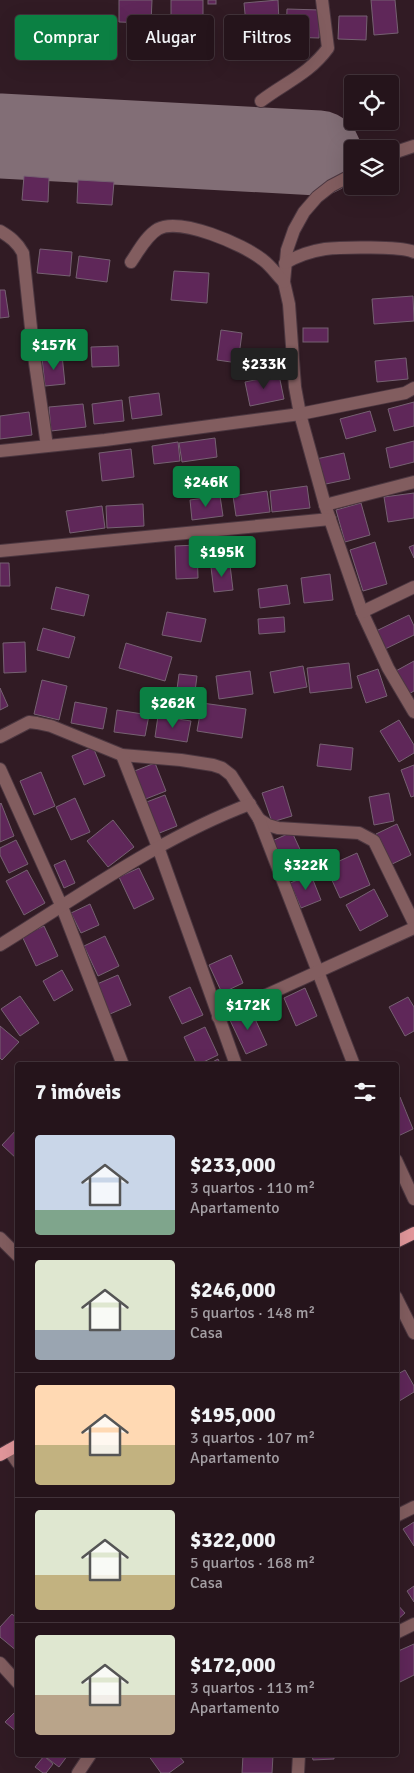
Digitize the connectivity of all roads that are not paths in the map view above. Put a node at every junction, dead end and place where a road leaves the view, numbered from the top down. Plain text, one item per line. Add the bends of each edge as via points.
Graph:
1 (322, 0) edge
2 (261, 101) dead end
3 (414, 146) edge
4 (399, 151) edge
5 (344, 179) edge
6 (0, 231) edge
7 (414, 252) edge
8 (131, 262) dead end
9 (285, 263) junction
10 (284, 282) junction
11 (414, 388) edge
12 (300, 414) junction
13 (47, 446) junction
14 (0, 451) edge
15 (414, 482) edge
16 (325, 505) junction
17 (330, 519) junction
18 (0, 551) edge
19 (414, 587) edge
20 (362, 612) junction
21 (414, 712) edge
22 (0, 738) edge
23 (122, 754) junction
24 (0, 769) edge
25 (250, 804) junction
26 (259, 819) junction
27 (158, 847) junction
28 (62, 907) junction
29 (414, 923) edge
30 (414, 928) edge
31 (0, 945) edge
32 (318, 971) junction
33 (218, 1017) junction
34 (122, 1062) edge
35 (235, 1062) edge
36 (353, 1062) edge
37 (399, 1166) edge
38 (414, 1198) edge
39 (414, 1233) edge
40 (0, 1238) edge
41 (399, 1240) edge
42 (15, 1253) edge
43 (399, 1303) edge
44 (414, 1334) edge
45 (414, 1508) edge
46 (399, 1515) edge
47 (414, 1624) edge
48 (399, 1632) edge
49 (0, 1663) edge
50 (15, 1680) edge
51 (89, 1757) edge
52 (299, 1757) edge
53 (78, 1773) edge
54 (298, 1773) edge

1 - 2 street via 328,48 302,75
3 - 4 street
5 - 9 street via 318,197 304,212 294,230
6 - 13 street via 11,237 23,253
7 - 9 street via 396,247 326,249
8 - 10 street via 151,235 169,225 220,237 262,259
9 - 10 street
10 - 12 street
11 - 12 street via 405,393
12 - 13 street
12 - 16 street
13 - 14 street
15 - 16 street
16 - 17 street
17 - 18 street
17 - 20 street
19 - 20 street
20 - 21 street via 388,668
22 - 23 street via 29,722 37,723
23 - 25 street via 222,768 231,775
23 - 27 street
24 - 28 street
25 - 26 street
25 - 27 street via 214,817
26 - 29 street via 278,828 359,833 374,841
26 - 32 street
27 - 28 street
27 - 33 street
28 - 31 street
28 - 34 street
30 - 32 street
32 - 33 street
32 - 36 street
33 - 35 street
37 - 38 street
39 - 41 main road
40 - 42 street
43 - 44 street
45 - 46 street
47 - 48 street
49 - 50 street
51 - 53 street
52 - 54 street

